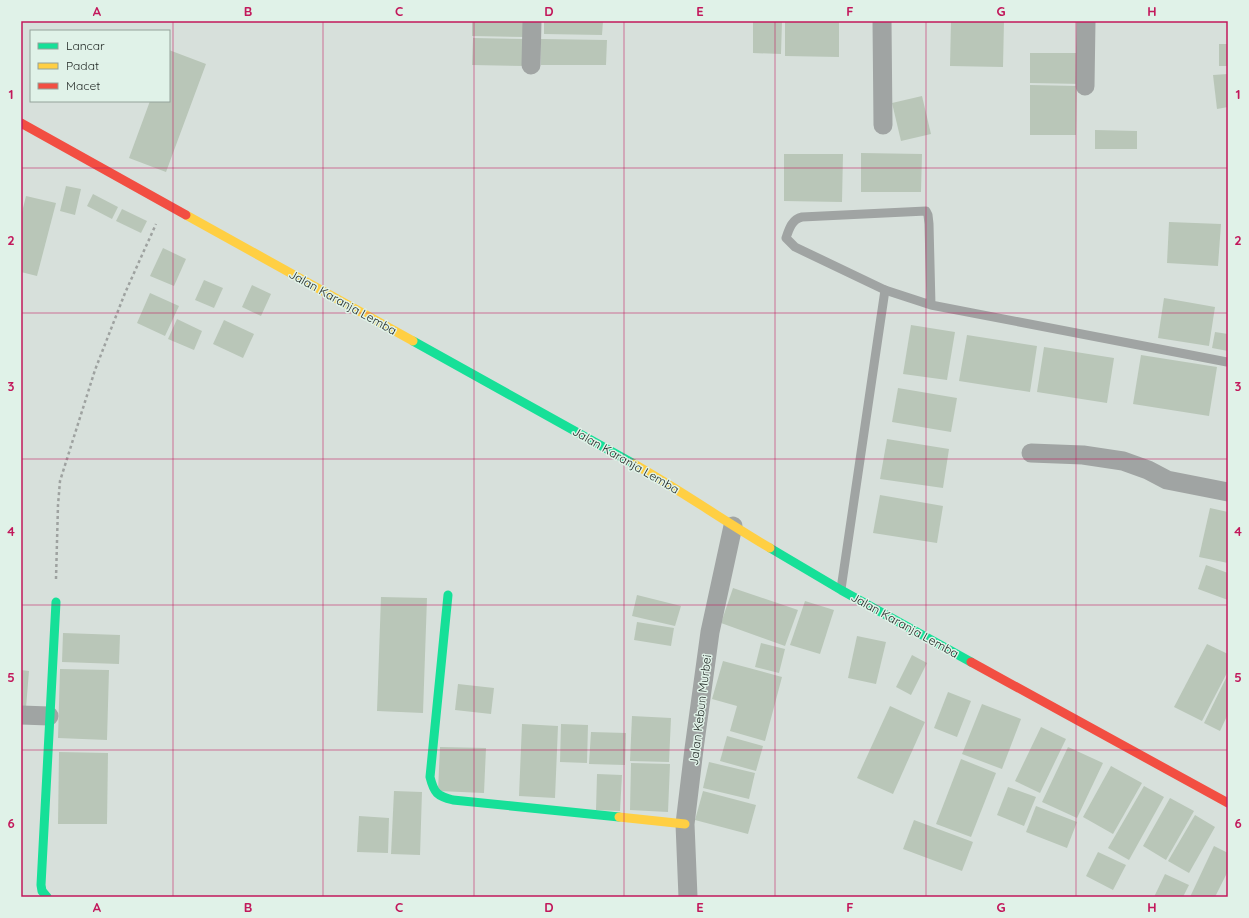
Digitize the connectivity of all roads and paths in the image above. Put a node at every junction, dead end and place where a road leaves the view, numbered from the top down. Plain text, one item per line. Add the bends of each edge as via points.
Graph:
1 (532, 21) edge
2 (882, 21) edge
3 (1086, 21) edge
4 (531, 65) dead end
5 (1085, 86) dead end
6 (21, 123) edge
7 (883, 125) dead end
8 (165, 204) junction
9 (885, 290) junction
10 (931, 305) junction
11 (1227, 362) dead end
12 (1031, 453) dead end
13 (1228, 492) edge
14 (733, 526) junction
15 (841, 590) junction
16 (448, 595) dead end
17 (56, 602) joint
18 (21, 715) edge
19 (49, 716) junction
20 (1228, 803) edge
21 (685, 824) junction
22 (47, 897) edge
23 (688, 897) edge

1 - 4 street
2 - 7 street
3 - 5 street
6 - 8 main road, Jalan Karanja Lemba
8 - 14 main road, Jalan Karanja Lemba via 665,481
8 - 17 path via 124,293 95,370 60,481
9 - 10 lane
9 - 10 lane via 795,247 786,238 795,219 926,212 929,224
9 - 15 lane
10 - 11 lane
12 - 13 street via 1083,455 1123,461 1167,480
14 - 15 main road, Jalan Karanja Lemba
14 - 21 street, Jalan Kebun Murbei via 710,632
15 - 20 main road, Jalan Karanja Lemba
16 - 21 main road via 430,777 435,793 440,797 454,800
17 - 19 main road
18 - 19 street
19 - 22 main road via 41,885
21 - 23 street, Jalan Kebun Murbei

